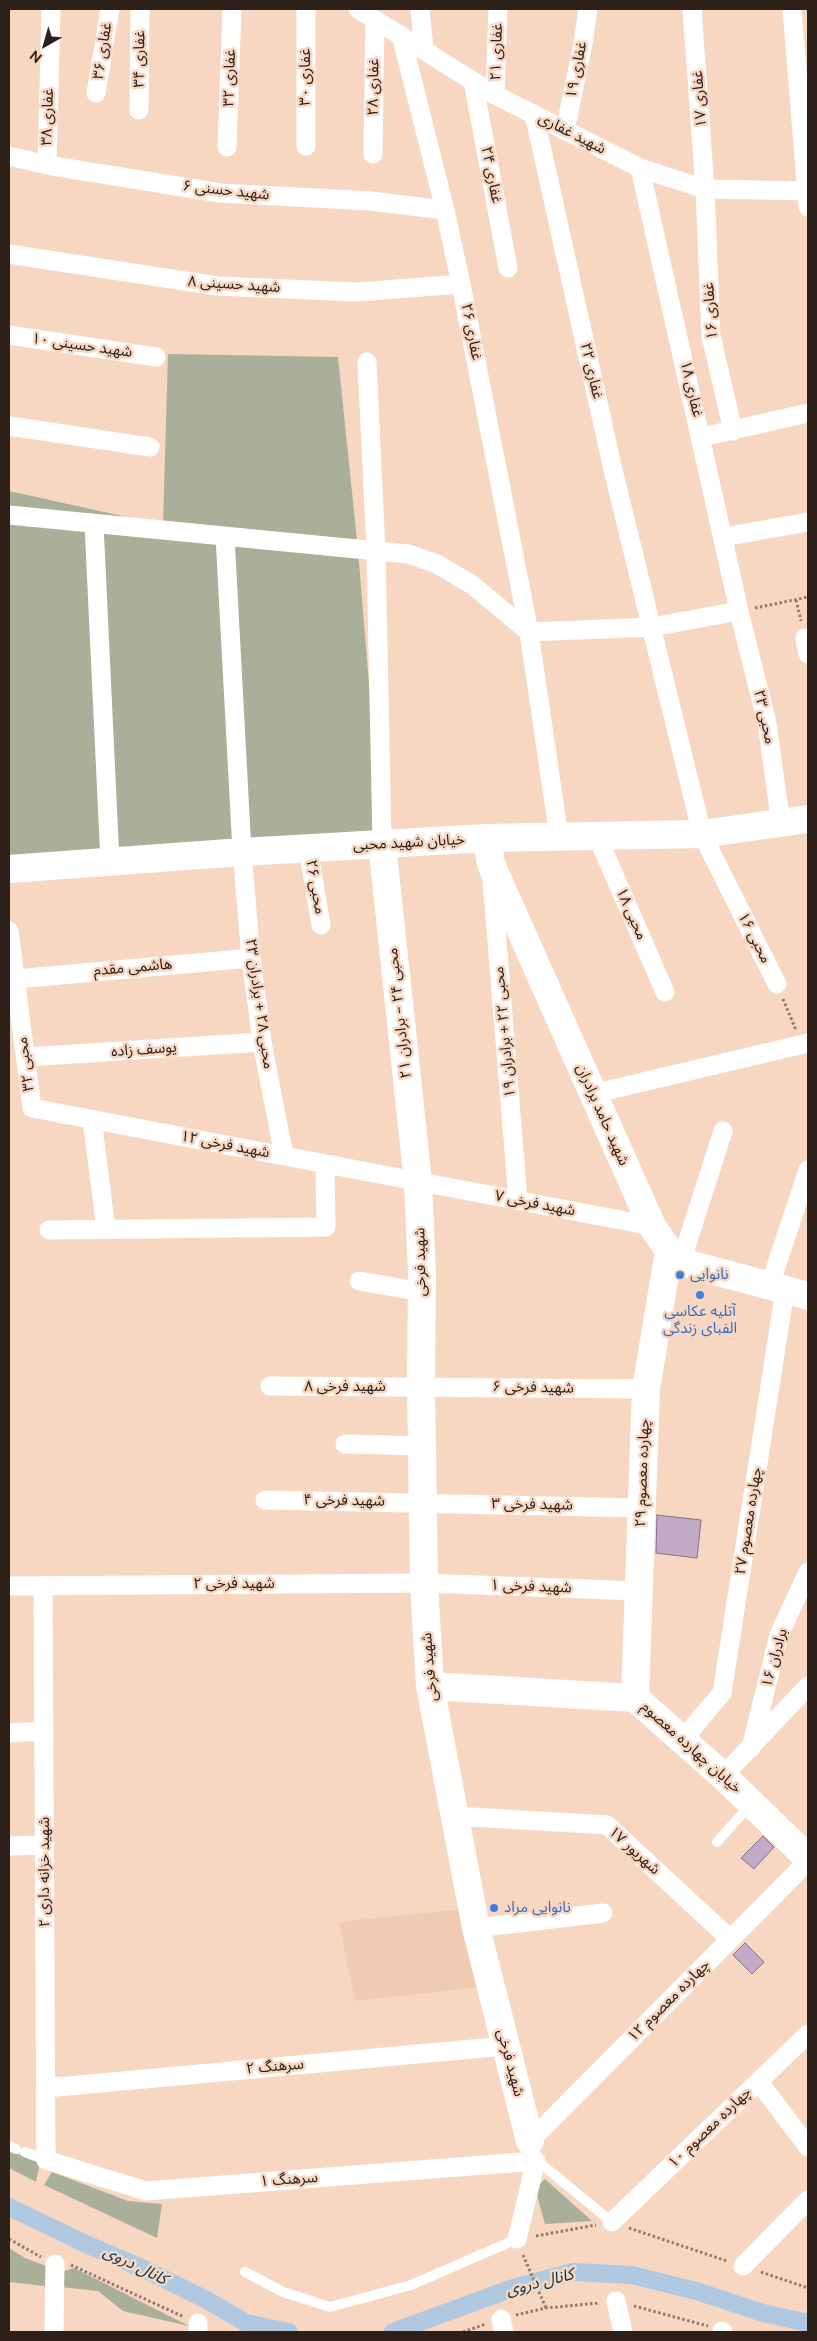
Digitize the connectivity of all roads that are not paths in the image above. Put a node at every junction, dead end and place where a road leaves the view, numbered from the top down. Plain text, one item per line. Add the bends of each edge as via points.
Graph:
1 (51, 9) edge
2 (110, 9) edge
3 (140, 9) edge
4 (232, 9) edge
5 (306, 9) edge
6 (358, 9) edge
7 (420, 9) edge
8 (498, 9) edge
9 (588, 9) edge
10 (692, 9) edge
11 (792, 9) edge
12 (376, 20) junction
13 (401, 35) junction
14 (424, 50) junction
15 (473, 81) junction
16 (96, 93) dead end
17 (495, 94) junction
18 (139, 110) dead end
19 (534, 114) junction
20 (565, 131) junction
21 (306, 146) dead end
22 (227, 147) dead end
23 (373, 154) dead end
24 (9, 156) edge
25 (47, 165) junction
26 (640, 168) junction
27 (706, 189) junction
28 (808, 191) edge
29 (808, 207) edge
30 (445, 210) junction
31 (9, 254) edge
32 (508, 268) dead end
33 (461, 284) junction
34 (9, 335) edge
35 (156, 357) dead end
36 (367, 362) dead end
37 (808, 413) edge
38 (9, 426) edge
39 (733, 431) junction
40 (702, 437) junction
41 (150, 447) dead end
42 (9, 515) edge
43 (808, 522) edge
44 (94, 524) junction
45 (225, 536) junction
46 (723, 536) junction
47 (376, 551) junction
48 (739, 612) junction
49 (652, 627) junction
50 (528, 632) junction
51 (808, 819) edge
52 (781, 824) junction
53 (702, 834) junction
54 (559, 836) junction
55 (597, 836) junction
56 (382, 844) junction
57 (308, 848) junction
58 (489, 851) junction
59 (242, 852) junction
60 (110, 862) junction
61 (9, 869) edge
62 (321, 925) dead end
63 (9, 931) edge
64 (251, 958) junction
65 (16, 979) junction
66 (777, 984) road end
67 (665, 992) dead end
68 (262, 1042) junction
69 (805, 1044) edge
70 (19, 1047) edge
71 (592, 1094) junction
72 (32, 1108) joint
73 (92, 1119) junction
74 (723, 1131) dead end
75 (284, 1156) junction
76 (325, 1164) junction
77 (808, 1170) edge
78 (418, 1182) junction
79 (518, 1200) junction
80 (652, 1226) junction
81 (106, 1229) junction
82 (50, 1230) dead end
83 (675, 1256) junction
84 (359, 1281) dead end
85 (788, 1291) edge
86 (422, 1292) junction
87 (270, 1386) dead end
88 (420, 1387) junction
89 (646, 1389) junction
90 (345, 1444) dead end
91 (422, 1446) junction
92 (265, 1500) dead end
93 (423, 1502) junction
94 (642, 1508) junction
95 (808, 1572) edge
96 (424, 1583) junction
97 (43, 1585) junction
98 (9, 1586) edge
99 (639, 1590) junction
100 (430, 1686) junction
101 (808, 1686) edge
102 (635, 1698) junction
103 (44, 1731) junction
104 (9, 1733) edge
105 (683, 1739) junction
106 (751, 1748) junction
107 (723, 1776) junction
108 (751, 1803) junction
109 (454, 1816) junction
110 (717, 1842) dead end
111 (44, 1845) junction
112 (9, 1846) edge
113 (808, 1859) edge
114 (603, 1913) dead end
115 (476, 1928) junction
116 (730, 1939) junction
117 (808, 2034) edge
118 (505, 2046) junction
119 (759, 2082) junction
120 (46, 2088) junction
121 (808, 2147) edge
122 (17, 2149) edge
123 (533, 2151) junction
124 (46, 2160) junction
125 (808, 2200) edge
126 (612, 2222) joint
127 (517, 2239) joint
128 (55, 2264) road end
129 (743, 2266) road end
130 (245, 2272) dead end
131 (616, 2301) road end
132 (54, 2332) edge
133 (624, 2332) edge

1 - 25 street, غفاری ۳۸
2 - 16 street, غفاری ۳۶
3 - 18 street, غفاری ۳۴
4 - 22 street, غفاری ۳۲
5 - 21 street, غفاری ۳۰
6 - 12 street, شهید غفاری
7 - 14 street
8 - 17 street, غفاری ۲۱
9 - 20 street, غفاری ۱۹
10 - 27 street, غفاری ۱۷
11 - 28 street
12 - 13 street, شهید غفاری
12 - 23 street, غفاری ۲۸
13 - 14 street, شهید غفاری
13 - 30 street, غفاری ۲۶
14 - 15 street, شهید غفاری
15 - 17 street, شهید غفاری
15 - 32 street, غفاری ۲۴
17 - 19 street, شهید غفاری
19 - 20 street, شهید غفاری
19 - 49 street, غفاری ۲۲ via 613,470
20 - 26 street, شهید غفاری
24 - 25 street, شهید حسنی ۶
25 - 30 street, شهید حسنی ۶ via 220,193 370,201
26 - 27 street, شهید غفاری
26 - 40 street, غفاری ۱۸
27 - 28 street, شهید غفاری
27 - 39 street, غفاری ۱۶ via 711,336
28 - 29 street
30 - 33 street, غفاری ۲۶
31 - 33 street, شهید حسینی ۸ via 217,286 357,292
33 - 50 street, غفاری ۲۶
34 - 35 street, شهید حسینی ۱۰
36 - 47 street
37 - 39 street
38 - 41 street
39 - 40 street
40 - 46 street, غفاری ۱۸
42 - 44 street
43 - 46 street
44 - 45 street
44 - 60 street
45 - 47 street
45 - 59 street, محبی ۲۸ + برادران ۲۳
46 - 48 street, غفاری ۱۸
47 - 50 street via 408,554 437,564 471,584
47 - 56 street
48 - 49 street
48 - 52 street, محبی ۲۳ via 767,724
49 - 50 street
49 - 53 street, غفاری ۲۲
50 - 54 street, غفاری ۲۶
51 - 52 street, خیابان شهید محبی
52 - 53 street, خیابان شهید محبی
53 - 55 street, خیابان شهید محبی
53 - 66 street, محبی ۱۶
54 - 55 street, خیابان شهید محبی
54 - 58 street, خیابان شهید محبی
55 - 67 street, محبی ۱۸
56 - 57 street, خیابان شهید محبی
56 - 58 street, خیابان شهید محبی
56 - 78 street, محبی ۲۴ - برادران ۲۱
57 - 59 street, خیابان شهید محبی
57 - 62 street, محبی ۲۶
58 - 71 street, شهید حامد برادران
58 - 79 street, محبی ۲۲ + برادران ۱۹
59 - 60 street, خیابان شهید محبی
59 - 64 street, محبی ۲۸ + برادران ۲۳
60 - 61 street, خیابان شهید محبی
63 - 65 street, محبی ۳۲
64 - 65 street, هاشمی مقدم
64 - 68 street, محبی ۲۸ + برادران ۲۳
65 - 70 street, محبی ۳۲
68 - 70 street, یوسف زاده
68 - 75 street, محبی ۲۸ + برادران ۲۳
69 - 71 street
70 - 72 street, محبی ۳۲
71 - 80 street, شهید حامد برادران
72 - 73 street, شهید فرخی ۱۲
73 - 75 street, شهید فرخی ۱۲
73 - 81 street
74 - 83 street
75 - 76 street, شهید فرخی ۱۲
76 - 78 street, شهید فرخی ۱۲
76 - 81 street via 326,1227
77 - 85 street, چهارده معصوم ۲۷
78 - 79 street, شهید فرخی ۷
78 - 86 street, شهید فرخی
79 - 80 street, شهید فرخی ۷
80 - 83 street, شهید حامد برادران
81 - 82 street
83 - 85 street
83 - 89 street, چهارده معصوم ۲۹
84 - 86 street
85 - 105 street, چهارده معصوم ۲۷ via 722,1693
86 - 88 street, شهید فرخی
87 - 88 street, شهید فرخی ۸
88 - 89 street, شهید فرخی ۶
88 - 91 street, شهید فرخی
89 - 94 street, چهارده معصوم ۲۹
90 - 91 street
91 - 93 street, شهید فرخی
92 - 93 street, شهید فرخی ۴
93 - 94 street, شهید فرخی ۳
93 - 96 street, شهید فرخی
94 - 99 street, چهارده معصوم ۲۹
95 - 106 street, برادران ۱۶ via 779,1635
96 - 97 street, شهید فرخی ۲
96 - 99 street, شهید فرخی ۱
96 - 100 street, شهید فرخی
97 - 98 street, شهید فرخی ۲
97 - 103 street, شهید خزانه داری ۲
99 - 102 street, چهارده معصوم ۲۹
100 - 102 street, خیابان چهارده معصوم
100 - 109 street, شهید فرخی
101 - 106 street
102 - 105 street, خیابان چهارده معصوم
103 - 104 street
103 - 111 street, شهید خزانه داری ۲
105 - 107 street, خیابان چهارده معصوم
106 - 107 street
107 - 108 street, خیابان چهارده معصوم
108 - 110 lane
108 - 113 street, خیابان چهارده معصوم
109 - 115 street, شهید فرخی
109 - 116 street, ۱۷ شهریور via 607,1825
111 - 112 street
111 - 120 street, شهید خزانه داری ۲
113 - 116 street, چهارده معصوم ۱۲
114 - 115 street
115 - 118 street, شهید فرخی
116 - 123 street, چهارده معصوم ۱۲
117 - 119 street, چهارده معصوم ۱۰
118 - 120 street, سرهنگ ۲
118 - 123 street, شهید فرخی
119 - 121 street
119 - 126 street, چهارده معصوم ۱۰
120 - 124 street, شهید خزانه داری ۲
122 - 124 lane
123 - 124 street, سرهنگ ۱ via 146,2191
123 - 126 lane
123 - 127 street
125 - 129 street
127 - 130 lane via 411,2285 330,2307 283,2292
128 - 132 street
131 - 133 street

